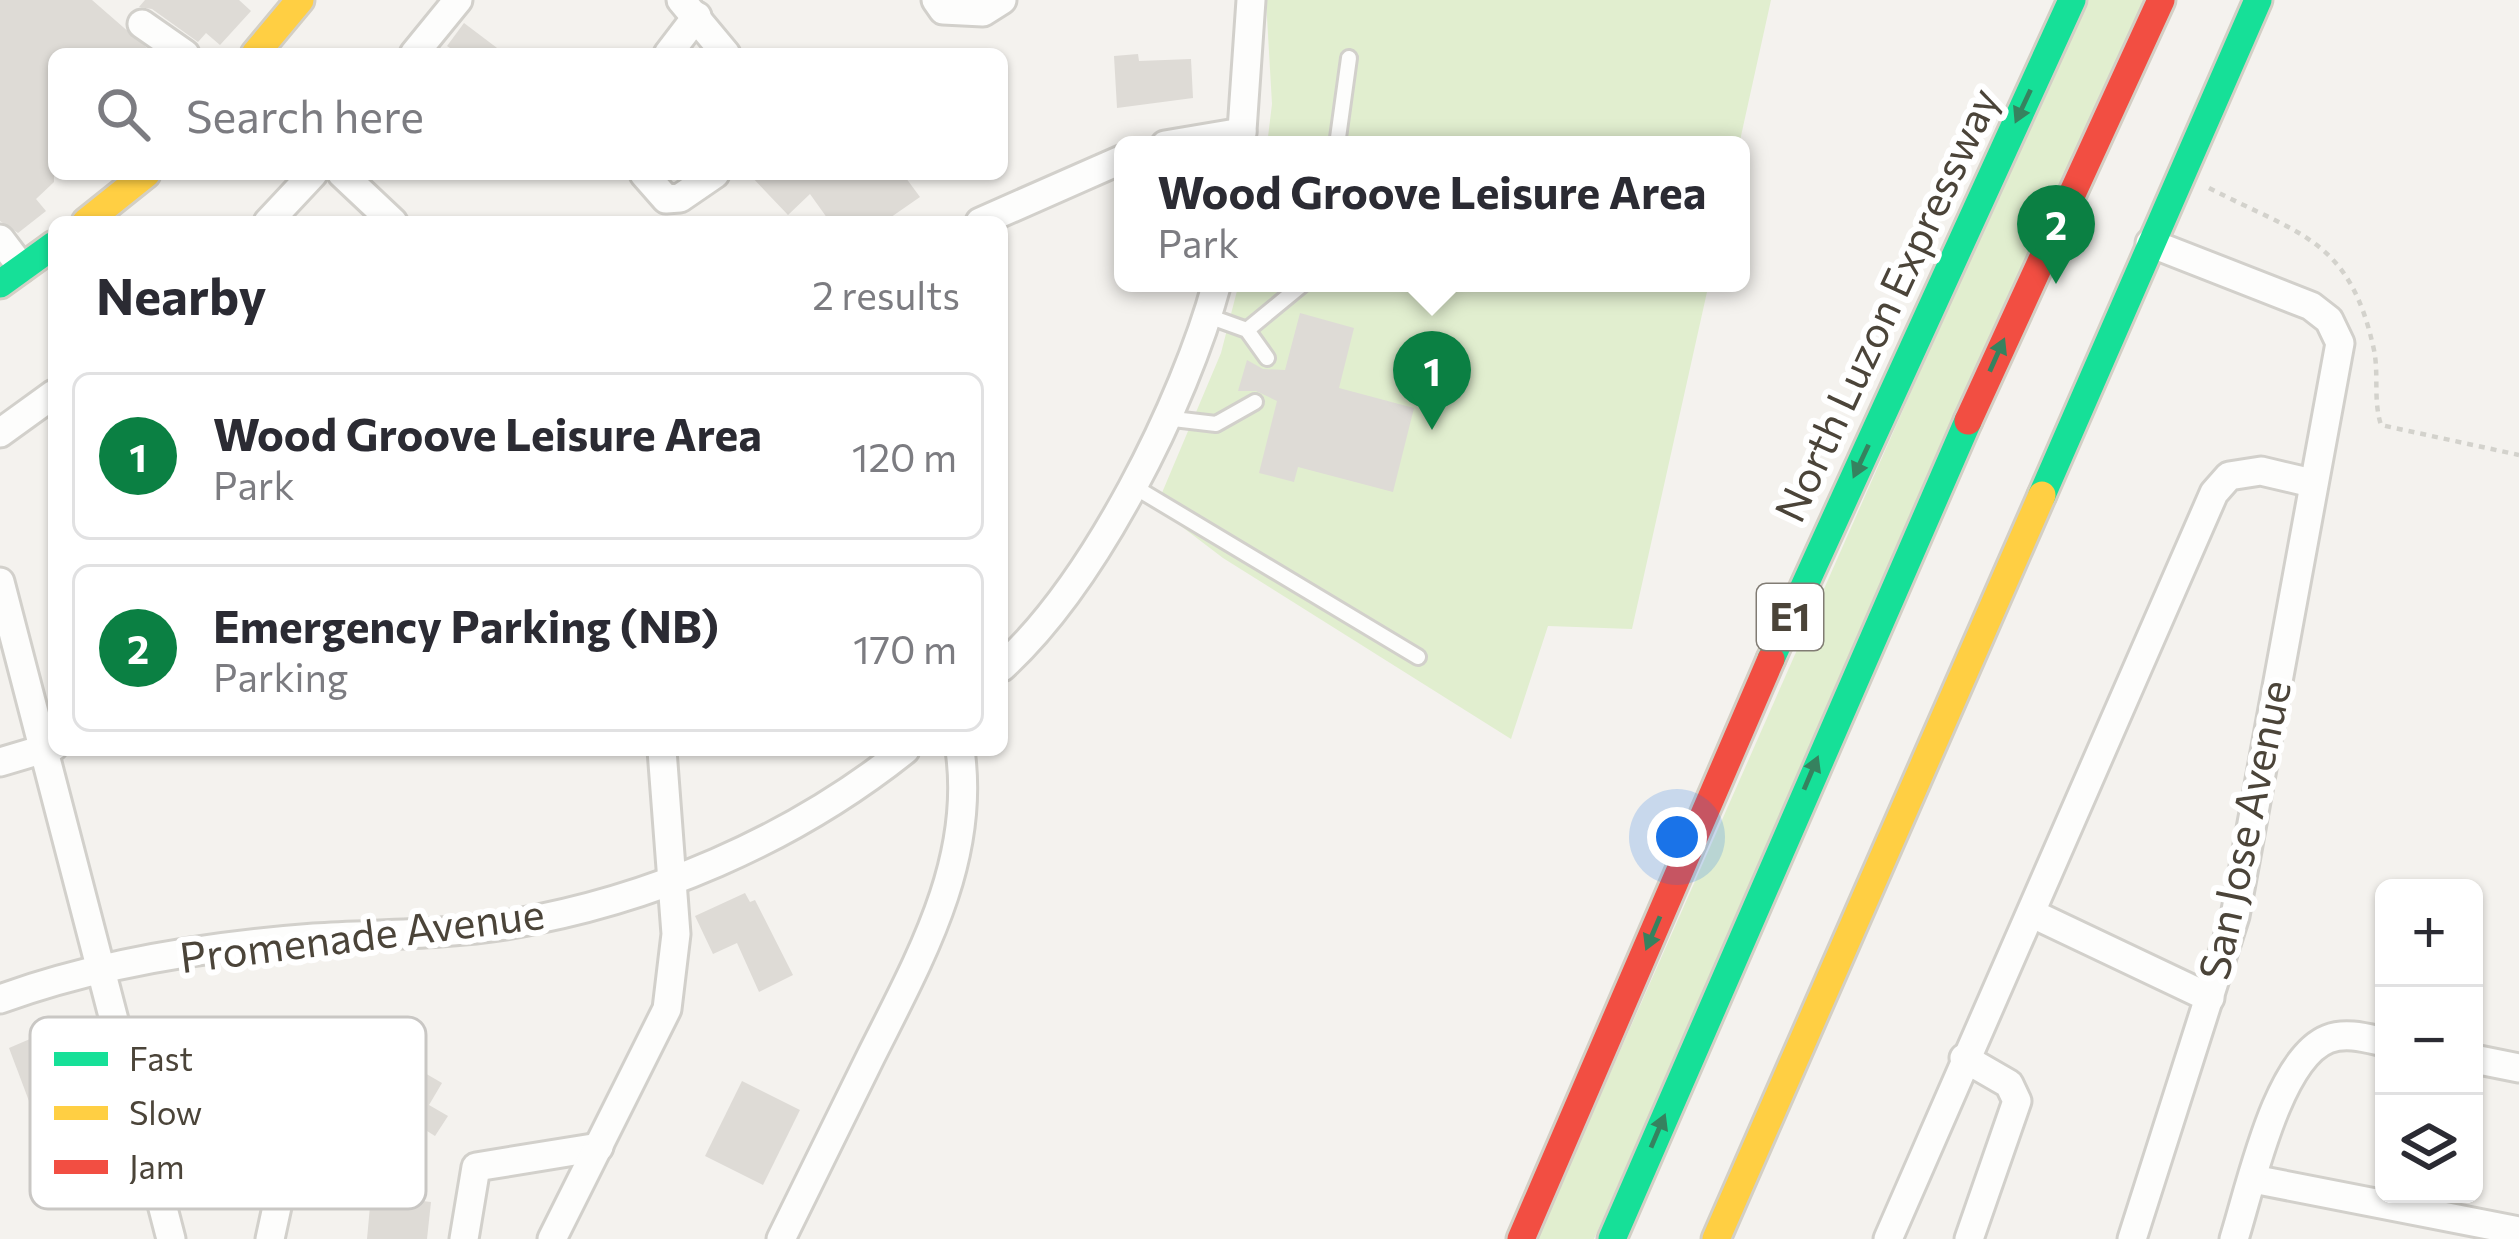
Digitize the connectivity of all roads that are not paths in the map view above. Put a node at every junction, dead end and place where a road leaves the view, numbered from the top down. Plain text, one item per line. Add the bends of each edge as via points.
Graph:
1 (300, 0) edge
2 (458, 0) edge
3 (936, 0) edge
4 (1002, 0) edge
5 (1251, 0) edge
6 (2072, 0) edge
7 (2161, 0) edge
8 (2258, 0) edge
9 (689, 8) edge
10 (142, 24) dead end
11 (176, 48) edge
12 (260, 48) edge
13 (419, 48) edge
14 (671, 48) edge
15 (721, 48) edge
16 (1349, 58) dead end
17 (1241, 136) edge
18 (1338, 136) edge
19 (1114, 163) edge
20 (138, 180) edge
21 (307, 180) edge
22 (348, 180) edge
23 (649, 180) edge
24 (706, 180) edge
25 (94, 216) edge
26 (274, 216) edge
27 (387, 216) edge
28 (994, 216) edge
29 (0, 239) edge
30 (2150, 243) junction
31 (48, 249) edge
32 (11, 276) edge
33 (1215, 292) edge
34 (1293, 292) edge
35 (1208, 316) junction
36 (1246, 331) junction
37 (1267, 358) dead end
38 (48, 398) edge
39 (1255, 402) dead end
40 (1165, 418) junction
41 (0, 433) edge
42 (2312, 483) junction
43 (1133, 486) junction
44 (0, 582) edge
45 (1418, 657) dead end
46 (1008, 660) edge
47 (48, 747) edge
48 (50, 756) edge
49 (662, 756) edge
50 (896, 756) edge
51 (961, 756) edge
52 (0, 762) edge
53 (672, 882) junction
54 (2033, 914) junction
55 (102, 971) junction
56 (2210, 998) junction
57 (0, 999) edge
58 (114, 1017) edge
59 (2375, 1040) edge
60 (1964, 1058) junction
61 (2483, 1061) edge
62 (2519, 1068) edge
63 (599, 1147) junction
64 (2253, 1179) junction
65 (164, 1209) edge
66 (277, 1209) edge
67 (2519, 1232) edge
68 (171, 1239) edge
69 (270, 1239) edge
70 (464, 1239) edge
71 (552, 1239) edge
72 (781, 1239) edge
73 (1522, 1239) edge
74 (1612, 1239) edge
75 (1716, 1239) edge
76 (1888, 1239) edge
77 (1969, 1239) edge
78 (2132, 1239) edge
79 (2234, 1239) edge

1 - 12 main road
2 - 13 street
3 - 4 street via 962,15
5 - 17 street
6 -> 73 main road, North Luzon Expressway / E1 via 1761,681
74 -> 7 main road, E1 via 1883,606
8 - 30 main road
9 - 14 street
9 - 15 street
10 - 11 street
16 - 18 lane
19 - 28 street
20 - 25 main road
21 - 26 street
22 - 27 street
23 - 24 street via 666,199
29 - 32 street
30 - 42 street, San Jose Avenue via 2329,320 2340,344
30 - 75 main road
31 - 32 main road
33 - 35 street
34 - 36 lane
35 - 36 lane
35 - 40 street
36 - 37 lane
38 - 41 street
39 - 40 lane via 1216,424
40 - 43 street
42 - 54 street via 2261,471 2229,476 2214,493
42 - 56 street, San Jose Avenue via 2235,916
43 - 45 lane
43 - 46 street via 1073,580
44 - 47 street
47 - 52 street
48 - 55 street
49 - 53 street
50 - 53 street, Promenade Avenue via 825,806
51 - 72 street via 953,872 934,928
53 - 55 street, Promenade Avenue via 502,926 249,944
53 - 63 street via 668,1009
54 - 56 street
54 - 60 street
55 - 57 street, Promenade Avenue
55 - 58 street
56 - 78 street, San Jose Avenue
59 - 64 street via 2324,1032 2288,1078
60 - 76 street
60 - 77 street via 2009,1084 2017,1101
61 - 62 street
63 - 70 street via 476,1168
63 - 71 street
64 - 67 street
64 - 79 street
65 - 68 street
66 - 69 street

